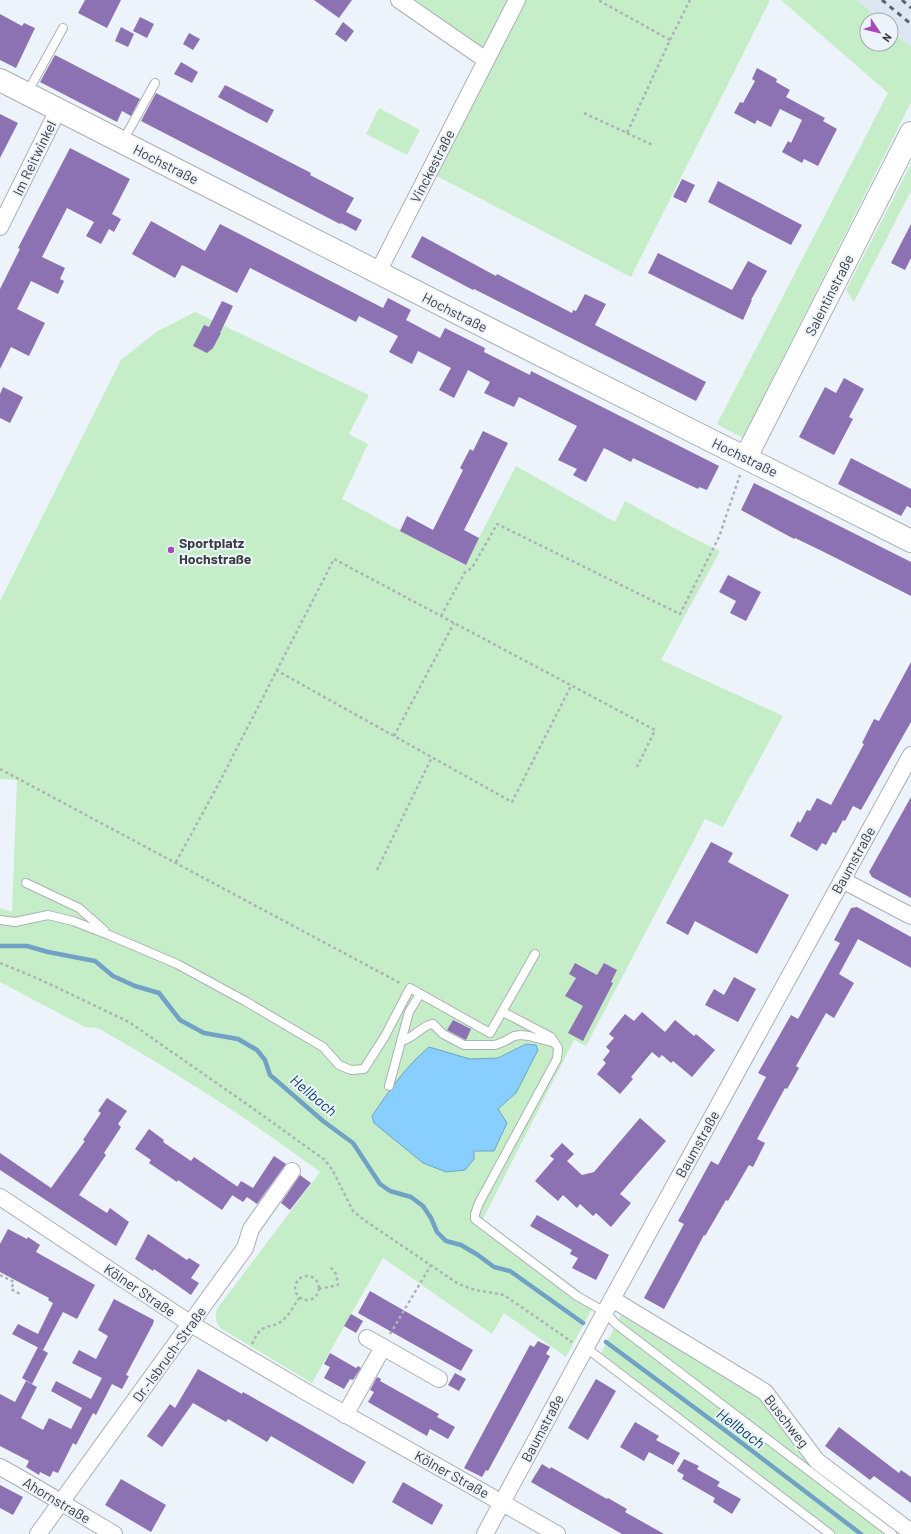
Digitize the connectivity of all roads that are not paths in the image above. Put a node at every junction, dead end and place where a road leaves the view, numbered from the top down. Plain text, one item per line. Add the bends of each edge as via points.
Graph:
1 (399, 0) edge
2 (516, 0) edge
3 (63, 28) dead end
4 (486, 60) junction
5 (0, 80) edge
6 (155, 83) dead end
7 (26, 94) junction
8 (58, 110) junction
9 (911, 133) edge
10 (123, 142) junction
11 (0, 227) edge
12 (378, 272) junction
13 (746, 457) junction
14 (911, 541) edge
15 (911, 755) edge
16 (842, 880) junction
17 (26, 883) dead end
18 (911, 916) edge
19 (0, 920) edge
20 (109, 935) junction
21 (535, 954) dead end
22 (420, 994) junction
23 (503, 1012) junction
24 (401, 1041) junction
25 (555, 1043) junction
26 (389, 1086) dead end
27 (292, 1171) dead end
28 (0, 1197) edge
29 (608, 1305) junction
30 (191, 1324) junction
31 (367, 1338) dead end
32 (383, 1347) junction
33 (584, 1349) junction
34 (439, 1379) dead end
35 (345, 1415) junction
36 (0, 1467) edge
37 (502, 1502) junction
38 (60, 1503) junction
39 (911, 1532) edge
40 (38, 1534) edge
41 (114, 1534) edge
42 (485, 1534) edge
43 (558, 1534) edge
44 (830, 1534) edge
45 (892, 1534) edge

1 - 4 street
2 - 4 street, Vinckestraße
3 - 7 lane
4 - 12 street, Vinckestraße
5 - 7 street, Hochstraße
6 - 10 lane
7 - 8 street, Hochstraße
8 - 10 street, Hochstraße
8 - 11 street, Im Reitwinkel
9 - 13 street, Salentinstraße
10 - 12 street, Hochstraße
12 - 13 street, Hochstraße
13 - 14 street, Hochstraße
15 - 16 street, Baumstraße
16 - 18 street
16 - 29 street, Baumstraße
17 - 20 lane via 79,908
19 - 20 lane via 15,922 48,915 73,921
20 - 22 lane via 177,964 245,1001 323,1046 339,1065 351,1070 364,1069 410,988
21 - 23 lane
22 - 23 lane via 490,1032
22 - 24 lane via 409,1012
23 - 25 lane via 551,1037
24 - 25 lane via 433,1024 443,1034 464,1045 495,1044 520,1035
24 - 26 lane
25 - 29 lane via 558,1048 558,1059 479,1203 475,1219 577,1296
27 - 30 street, Dr.-Isbruch-Straße via 251,1229 245,1248
28 - 30 street, Kölner Straße
29 - 33 street, Baumstraße
29 - 39 street, Buschweg via 765,1392 817,1461
29 - 45 lane via 616,1324
30 - 35 street, Kölner Straße
30 - 38 street, Dr.-Isbruch-Straße
31 - 32 street
32 - 34 street
32 - 35 street
33 - 37 street, Baumstraße
33 - 44 lane
35 - 37 street, Kölner Straße
36 - 38 street, Ahornstraße
37 - 42 street, Baumstraße
37 - 43 street, Kölner Straße
38 - 40 street, Dr.-Isbruch-Straße
38 - 41 street, Ahornstraße

